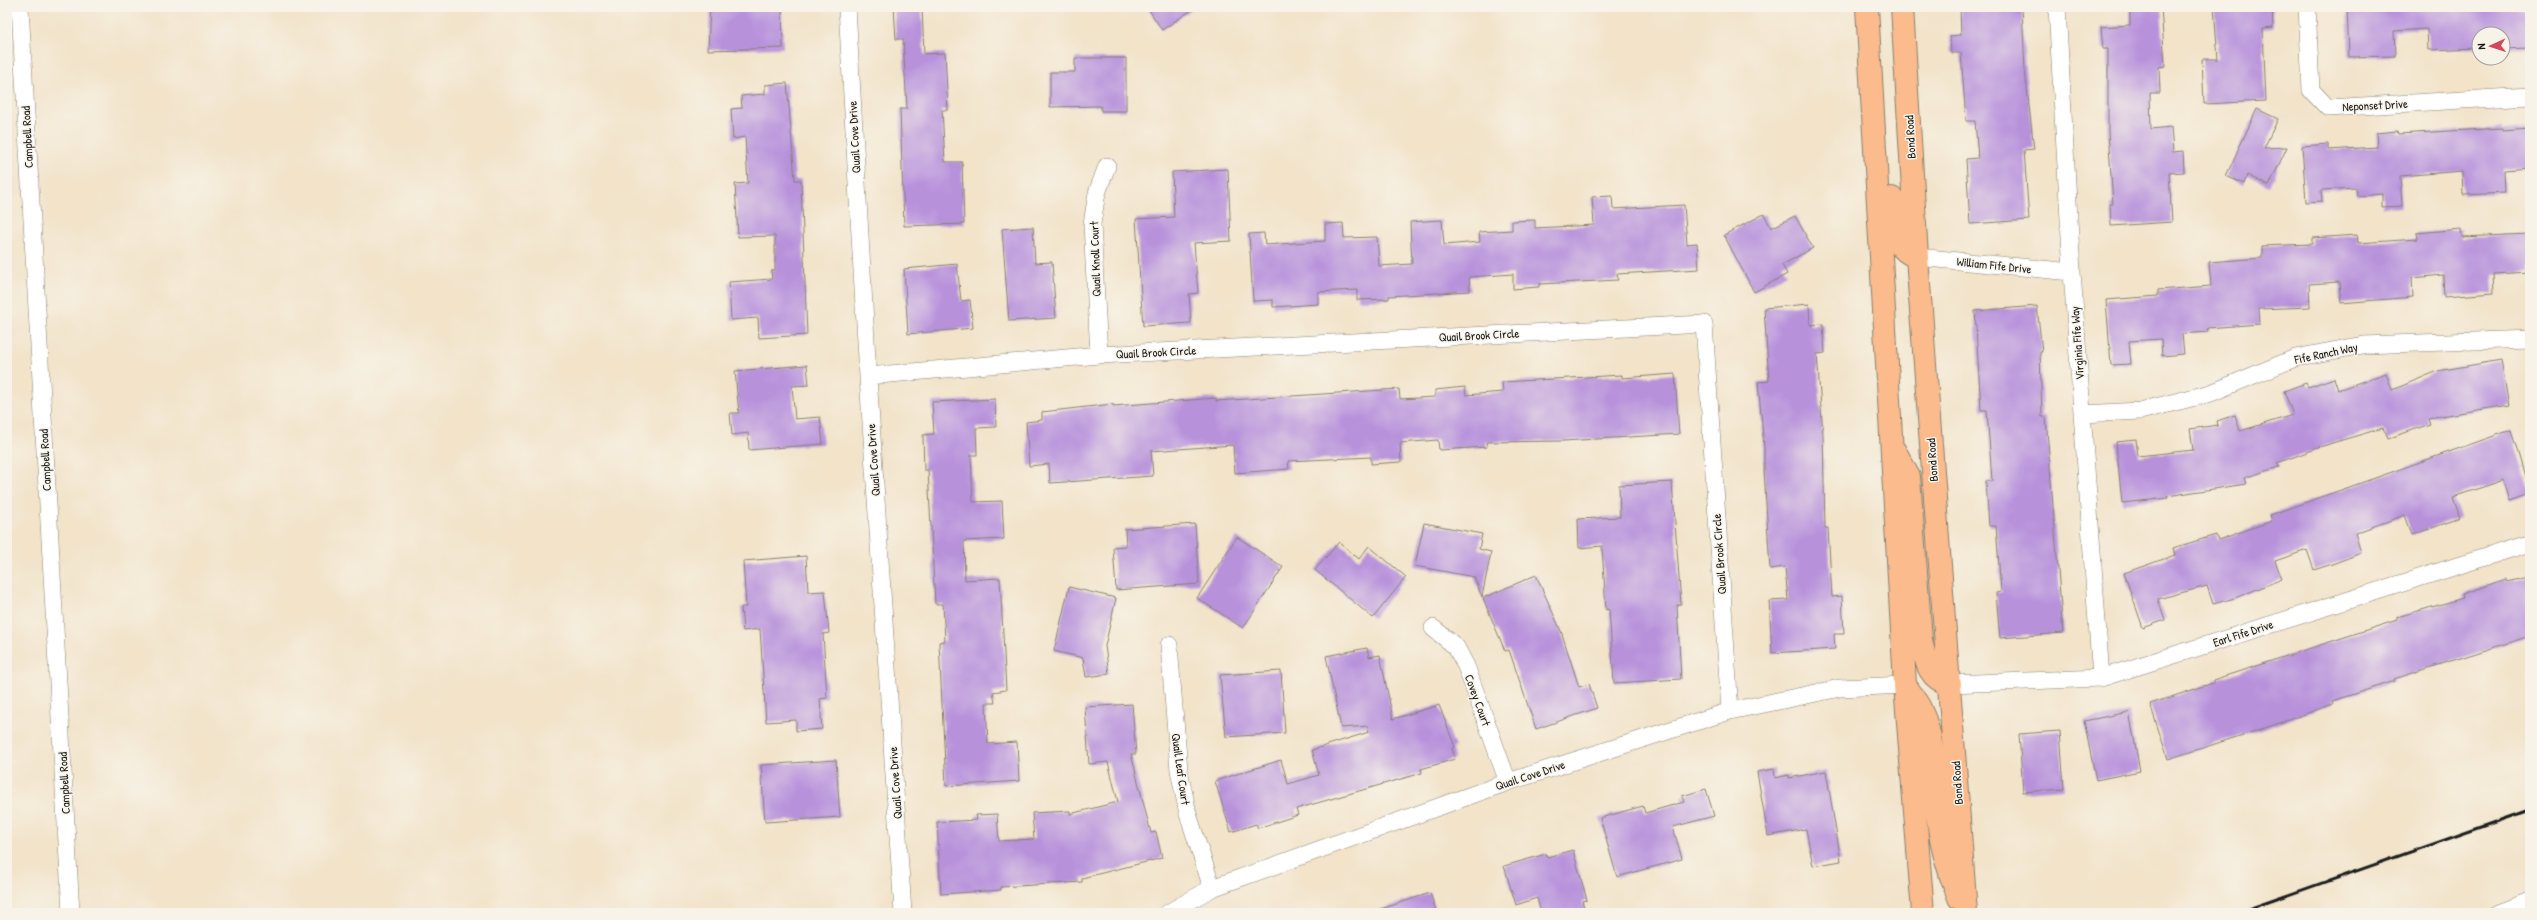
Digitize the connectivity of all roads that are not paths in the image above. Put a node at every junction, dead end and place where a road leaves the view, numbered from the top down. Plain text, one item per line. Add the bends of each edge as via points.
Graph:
1 (20, 7) edge
2 (847, 7) edge
3 (1867, 7) edge
4 (1902, 7) edge
5 (2057, 7) edge
6 (2307, 7) edge
7 (1869, 46) junction
8 (2530, 96) edge
9 (1107, 166) dead end
10 (1917, 257) junction
11 (2072, 272) junction
12 (2530, 339) edge
13 (1099, 355) junction
14 (868, 376) junction
15 (2082, 414) junction
16 (1892, 447) junction
17 (2530, 543) edge
18 (1433, 628) dead end
19 (1169, 645) dead end
20 (2101, 678) junction
21 (1950, 684) junction
22 (1906, 685) junction
23 (1730, 711) junction
24 (1508, 782) junction
25 (1212, 888) junction
26 (2530, 901) edge
27 (71, 913) edge
28 (903, 913) edge
29 (1168, 913) edge
30 (1922, 913) edge
31 (1966, 913) edge
32 (2498, 913) edge

1 - 27 street, Campbell Road
2 - 14 street, Quail Cove Drive
3 - 7 main road
4 - 10 main road, Bond Road
5 - 11 street, Virginia Fife Way
6 - 8 street, Neponset Drive via 2311,90 2328,108
7 - 10 main road via 1884,83 1896,242 1907,254
7 - 16 main road
9 - 13 street, Quail Knoll Court via 1097,193 1092,224
10 - 11 street, William Fife Drive
10 - 21 main road, Bond Road
11 - 15 street, Virginia Fife Way
12 - 15 street, Fife Ranch Way via 2363,346 2295,358 2211,393 2147,409
13 - 14 street, Quail Brook Circle
13 - 23 street, Quail Brook Circle via 1704,324
14 - 28 street, Quail Cove Drive
15 - 20 street, Virginia Fife Way
16 - 21 main road via 1909,477 1921,640 1927,666 1939,682
16 - 22 main road
17 - 20 street, Earl Fife Drive
18 - 24 street, Covey Court via 1456,647 1466,666
19 - 25 street, Quail Leaf Court via 1179,770 1188,814
20 - 21 street, Earl Fife Drive
21 - 31 main road, Bond Road
22 - 23 street, Quail Cove Drive via 1840,688
22 - 30 main road
22 - 31 main road via 1928,721 1937,814 1948,872
23 - 24 street, Quail Cove Drive
24 - 25 street, Quail Cove Drive
25 - 29 street, Quail Cove Drive
26 - 32 street

